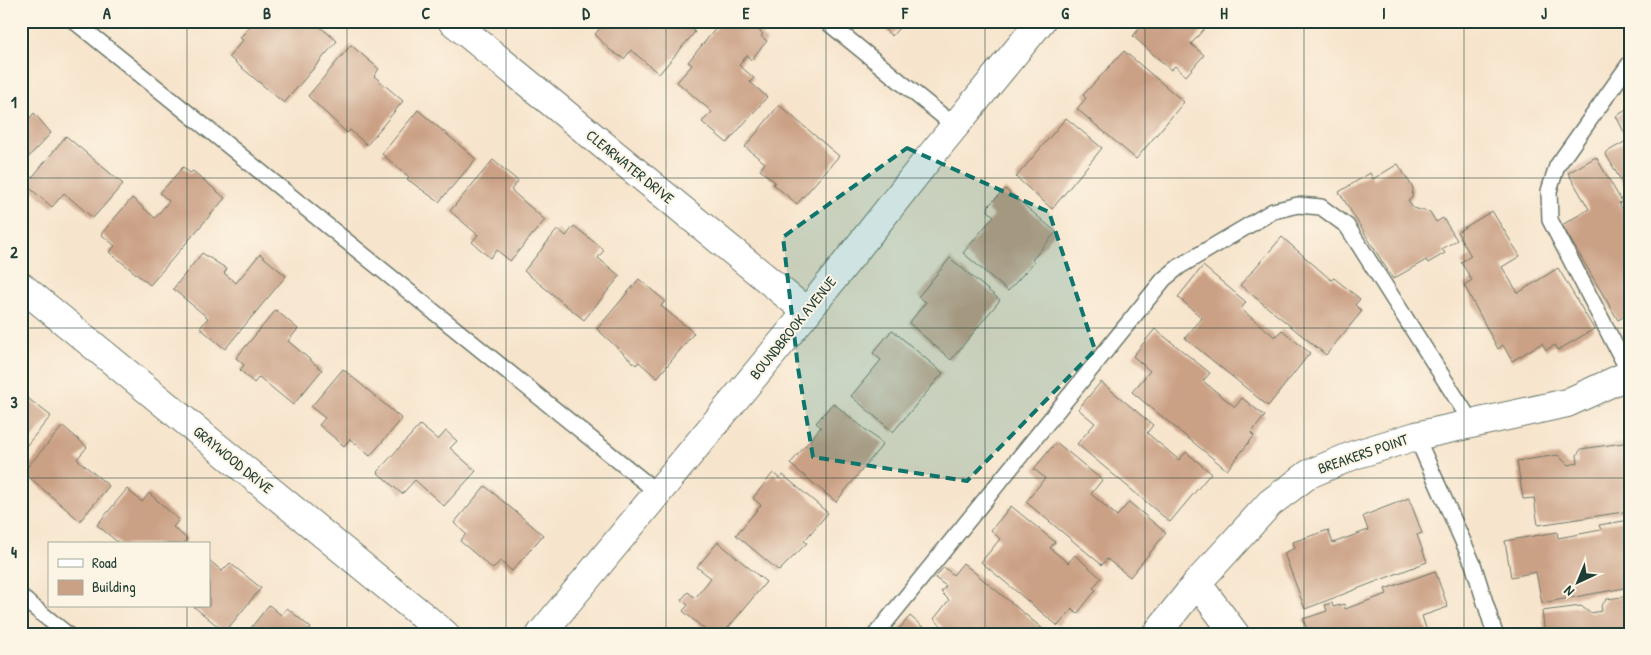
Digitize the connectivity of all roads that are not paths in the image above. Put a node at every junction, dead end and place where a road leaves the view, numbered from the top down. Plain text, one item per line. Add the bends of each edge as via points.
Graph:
1 (74, 21) edge
2 (452, 21) edge
3 (826, 21) edge
4 (1041, 21) edge
5 (1630, 63) edge
6 (956, 127) junction
7 (21, 286) edge
8 (807, 312) junction
9 (1630, 374) edge
10 (1472, 423) junction
11 (1416, 436) junction
12 (657, 492) junction
13 (1197, 582) junction
14 (21, 597) edge
15 (67, 634) edge
16 (445, 634) edge
17 (542, 634) edge
18 (876, 634) edge
19 (1156, 634) edge
20 (1235, 634) edge
21 (1495, 634) edge

1 - 12 lane
2 - 8 street, CLEARWATER DRIVE
3 - 6 lane
4 - 6 street, BOUNDBROOK AVENUE
5 - 9 lane via 1557,166 1549,191 1550,220
6 - 8 street, BOUNDBROOK AVENUE
7 - 16 street, GRAYWOOD DRIVE
8 - 12 street, BOUNDBROOK AVENUE
9 - 10 street, BREAKERS POINT via 1567,402
10 - 11 street, BREAKERS POINT
10 - 18 lane via 1347,226 1321,207 1298,205 1273,210 1164,279
11 - 13 street, BREAKERS POINT via 1354,455 1308,474 1270,502
11 - 21 lane via 1473,564
12 - 17 street, BOUNDBROOK AVENUE
13 - 19 street, BREAKERS POINT
13 - 20 street
14 - 15 lane

